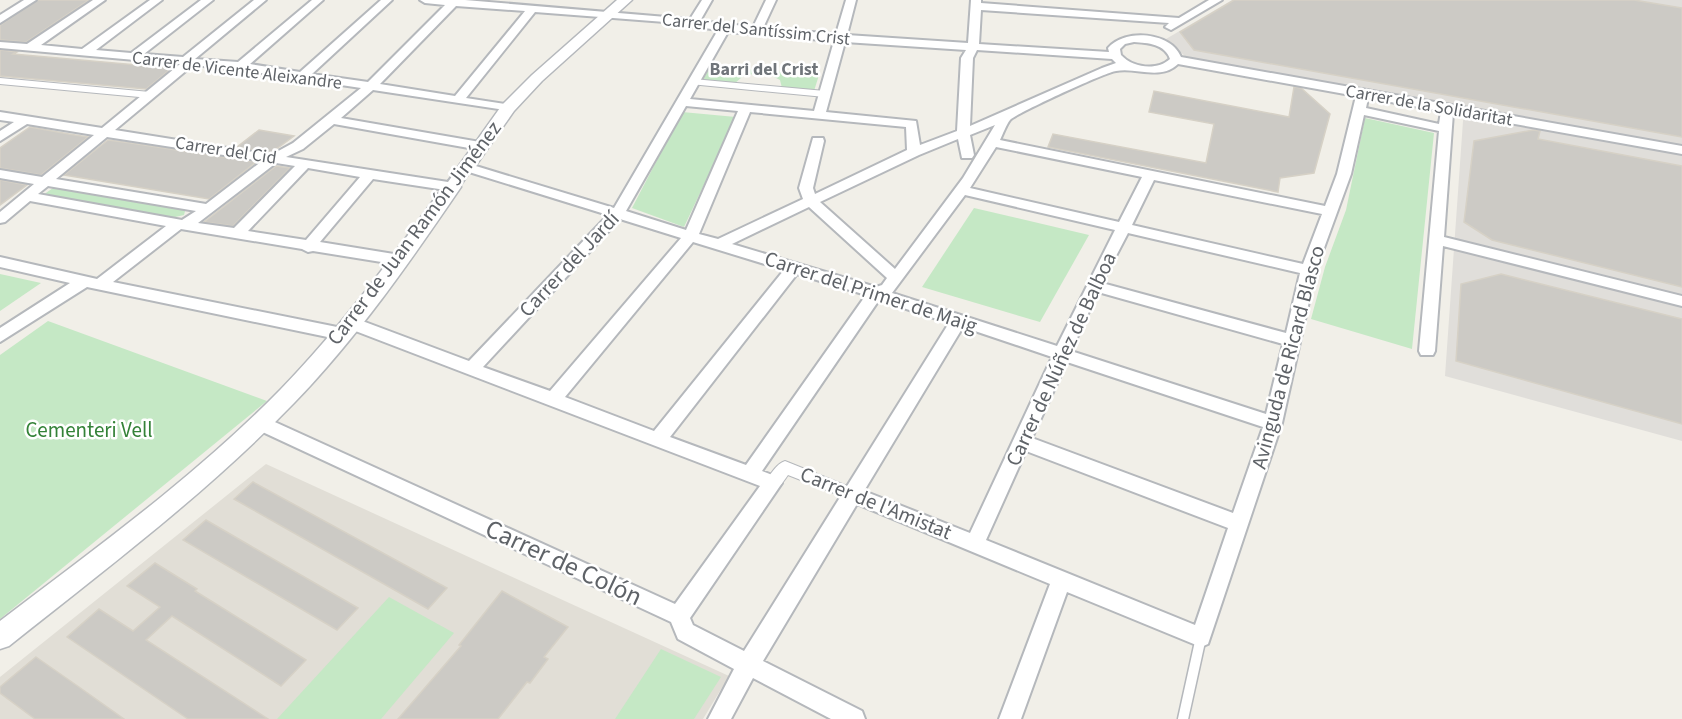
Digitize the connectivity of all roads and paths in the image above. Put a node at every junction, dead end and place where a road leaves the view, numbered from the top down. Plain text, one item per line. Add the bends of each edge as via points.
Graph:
1 (31, 0) edge
2 (100, 0) edge
3 (157, 0) edge
4 (208, 0) edge
5 (261, 0) edge
6 (318, 0) edge
7 (387, 0) edge
8 (425, 0) edge
9 (626, 0) edge
10 (706, 0) edge
11 (771, 0) edge
12 (851, 0) edge
13 (1217, 0) edge
14 (454, 1) edge
15 (976, 3) edge
16 (531, 9) junction
17 (608, 14) junction
18 (0, 20) edge
19 (1181, 21) junction
20 (694, 22) junction
21 (725, 28) junction
22 (757, 30) junction
23 (841, 38) junction
24 (1150, 40) junction
25 (0, 45) edge
26 (973, 47) junction
27 (29, 48) junction
28 (84, 53) junction
29 (133, 57) junction
30 (1176, 60) junction
31 (1122, 61) junction
32 (187, 62) junction
33 (241, 66) junction
34 (303, 75) junction
35 (0, 81) edge
36 (693, 82) junction
37 (370, 87) junction
38 (1363, 93) junction
39 (825, 94) junction
40 (150, 96) junction
41 (458, 100) junction
42 (682, 102) junction
43 (508, 108) junction
44 (746, 108) junction
45 (1447, 108) junction
46 (1359, 110) junction
47 (819, 114) junction
48 (0, 116) edge
49 (1006, 116) junction
50 (25, 120) junction
51 (331, 120) junction
52 (1445, 129) junction
53 (106, 131) junction
54 (963, 132) junction
55 (0, 137) edge
56 (818, 141) dead end
57 (993, 143) junction
58 (934, 144) junction
59 (480, 146) junction
60 (1682, 150) edge
61 (914, 152) junction
62 (274, 158) junction
63 (972, 161) junction
64 (305, 164) junction
65 (466, 167) junction
66 (0, 174) edge
67 (370, 174) junction
68 (1150, 175) junction
69 (43, 183) junction
70 (452, 186) junction
71 (962, 190) junction
72 (29, 197) junction
73 (810, 201) junction
74 (209, 209) junction
75 (1330, 211) junction
76 (618, 213) junction
77 (0, 219) edge
78 (182, 225) junction
79 (1123, 227) junction
80 (237, 234) junction
81 (691, 235) junction
82 (1437, 240) junction
83 (720, 244) junction
84 (308, 247) junction
85 (400, 260) junction
86 (0, 262) edge
87 (794, 268) junction
88 (1308, 270) junction
89 (897, 278) junction
90 (92, 283) junction
91 (1093, 286) junction
92 (876, 293) junction
93 (1682, 301) edge
94 (959, 320) junction
95 (347, 328) junction
96 (0, 336) edge
97 (1291, 340) junction
98 (1427, 351) dead end
99 (1061, 353) junction
100 (472, 368) junction
101 (553, 399) junction
102 (260, 423) junction
103 (1274, 423) junction
104 (658, 439) junction
105 (1022, 442) junction
106 (750, 474) junction
107 (773, 483) junction
108 (852, 494) junction
109 (1239, 524) junction
110 (975, 543) junction
111 (1061, 581) junction
112 (679, 616) junction
113 (0, 637) edge
114 (1201, 637) junction
115 (748, 665) junction
116 (719, 719) edge
117 (854, 719) edge
118 (1011, 719) edge
119 (1183, 719) edge

1 - 18 street
2 - 27 street
3 - 28 street
4 - 29 street
5 - 32 street
6 - 33 street
7 - 34 street
8 - 14 street, Carrer del Santíssim Crist
9 - 17 street, Carrer de Juan Ramón Jiménez
10 - 20 street
11 - 22 street
12 - 23 street
13 - 19 street
14 - 16 street, Carrer del Santíssim Crist
14 - 37 street
15 - 19 street
15 - 26 street
16 - 17 street, Carrer del Santíssim Crist
16 - 41 street
17 - 20 street, Carrer del Santíssim Crist
17 - 43 street, Carrer de Juan Ramón Jiménez
19 - 24 street
20 - 21 street, Carrer del Santíssim Crist
21 - 22 street, Carrer del Santíssim Crist
21 - 36 street, Carrer del Jardí
22 - 23 street, Carrer del Santíssim Crist
23 - 26 street, Carrer del Santíssim Crist
23 - 39 street
24 - 30 street via 1170,48
24 - 31 street via 1121,42 1114,48
25 - 27 street, Carrer de Vicente Aleixandre
26 - 31 street, Carrer del Santíssim Crist
26 - 54 street via 967,58
27 - 28 street, Carrer de Vicente Aleixandre
28 - 29 street, Carrer de Vicente Aleixandre
29 - 32 street, Carrer de Vicente Aleixandre
30 - 31 street via 1160,69
30 - 38 street, Carrer de la Solidaritat
31 - 49 street
32 - 33 street, Carrer de Vicente Aleixandre
32 - 40 street
33 - 34 street, Carrer de Vicente Aleixandre
34 - 37 street, Carrer de Vicente Aleixandre
35 - 40 street
36 - 39 street
36 - 42 street, Carrer del Jardí
37 - 41 street, Carrer de Vicente Aleixandre
37 - 51 street
38 - 45 street, Carrer de la Solidaritat
38 - 46 street, Avinguda de Ricard Blasco
39 - 47 street
40 - 53 street
41 - 43 street, Carrer de Vicente Aleixandre
42 - 44 street
42 - 76 street, Carrer del Jardí
43 - 59 street, Carrer de Juan Ramón Jiménez
44 - 47 street
44 - 81 street
45 - 52 street
45 - 60 street, Carrer de la Solidaritat
46 - 52 street
46 - 75 street, Avinguda de Ricard Blasco via 1344,174
47 - 61 street via 912,124
48 - 50 street, Carrer del Cid
49 - 54 street
49 - 57 street
50 - 53 street, Carrer del Cid
50 - 55 street
51 - 59 street
51 - 62 street via 298,146
52 - 82 street
53 - 62 street, Carrer del Cid
53 - 69 street
54 - 58 street
54 - 63 street
56 - 73 street via 806,188
57 - 63 street
57 - 68 street
58 - 61 street
58 - 63 street
59 - 65 street, Carrer de Juan Ramón Jiménez
61 - 73 street
62 - 64 street, Carrer del Cid
62 - 74 street
63 - 71 street
64 - 67 street, Carrer del Cid
64 - 80 street
65 - 70 street, Carrer de Juan Ramón Jiménez
65 - 76 street, Carrer del Primer de Maig
66 - 69 street
67 - 70 street, Carrer del Cid
67 - 84 street
68 - 75 street
68 - 79 street, Carrer de Núñez de Balboa
69 - 72 street
69 - 74 street
70 - 85 street, Carrer de Juan Ramón Jiménez
71 - 79 street
71 - 89 street
72 - 77 street
72 - 78 street
73 - 83 street
73 - 89 street
74 - 78 street
75 - 88 street, Avinguda de Ricard Blasco
76 - 81 street, Carrer del Primer de Maig
76 - 100 street, Carrer del Jardí
78 - 80 street
78 - 90 street
79 - 88 street
79 - 91 street, Carrer de Núñez de Balboa
80 - 84 street
81 - 83 street, Carrer del Primer de Maig
81 - 101 street
82 - 93 street
82 - 98 street
83 - 87 street, Carrer del Primer de Maig
84 - 85 street
85 - 95 street, Carrer de Juan Ramón Jiménez
86 - 90 street, Carrer de l'Amistat
87 - 92 street, Carrer del Primer de Maig
87 - 104 street
88 - 97 street, Avinguda de Ricard Blasco
89 - 92 street via 887,289
90 - 95 street, Carrer de l'Amistat
90 - 96 street
91 - 97 street
91 - 99 street, Carrer de Núñez de Balboa
92 - 94 street, Carrer del Primer de Maig
92 - 106 street
94 - 99 street, Carrer del Primer de Maig
94 - 108 street
95 - 100 street, Carrer de l'Amistat
95 - 102 street, Carrer de Juan Ramón Jiménez
97 - 103 street, Avinguda de Ricard Blasco
99 - 103 street, Carrer del Primer de Maig
99 - 105 street, Carrer de Núñez de Balboa
100 - 101 street, Carrer de l'Amistat
101 - 104 street, Carrer de l'Amistat
102 - 112 street, Carrer de Colón
102 - 113 street, Carrer de Juan Ramón Jiménez via 152,518
103 - 109 street, Avinguda de Ricard Blasco
104 - 106 street, Carrer de l'Amistat
105 - 109 street
105 - 110 street, Carrer de Núñez de Balboa
106 - 107 street, Carrer de l'Amistat
107 - 108 street, Carrer de l'Amistat via 785,467
107 - 112 street
108 - 110 street, Carrer de l'Amistat
108 - 115 street
109 - 114 street, Avinguda de Ricard Blasco
110 - 111 street, Carrer de l'Amistat
111 - 114 street, Carrer de l'Amistat
111 - 118 street
112 - 115 street, Carrer de Colón via 685,632
114 - 119 lane
115 - 116 street
115 - 117 street, Carrer de Colón

